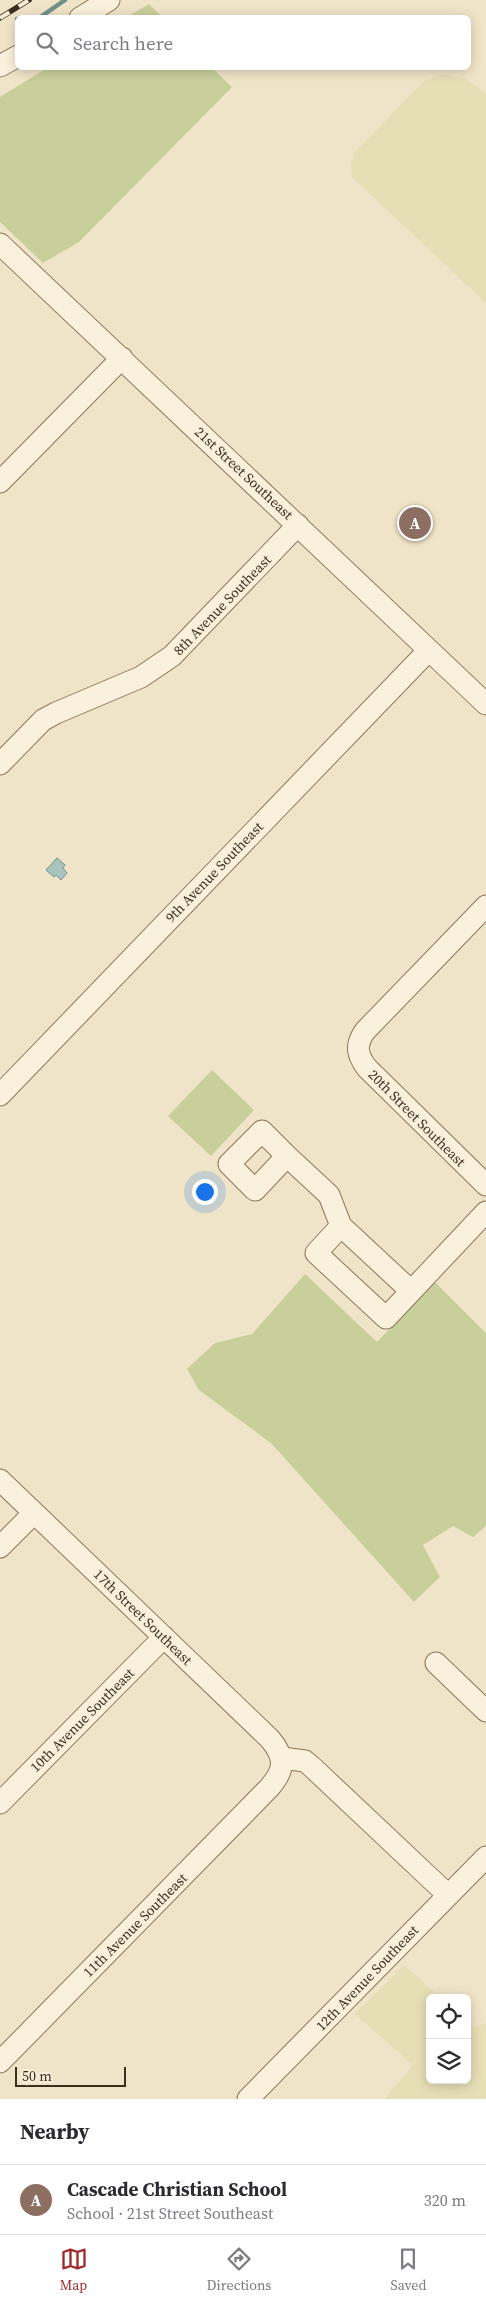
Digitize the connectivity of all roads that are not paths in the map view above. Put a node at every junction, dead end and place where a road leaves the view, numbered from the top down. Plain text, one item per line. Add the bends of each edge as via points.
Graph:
1 (109, 0) edge
2 (85, 15) edge
3 (15, 58) edge
4 (0, 66) edge
5 (0, 244) edge
6 (122, 358) junction
7 (0, 482) edge
8 (298, 525) junction
9 (429, 650) junction
10 (486, 704) edge
11 (0, 764) edge
12 (486, 906) edge
13 (0, 1095) edge
14 (287, 1156) dead end
15 (486, 1185) edge
16 (486, 1212) edge
17 (341, 1226) junction
18 (411, 1291) junction
19 (0, 1480) edge
20 (34, 1513) junction
21 (0, 1547) edge
22 (164, 1637) junction
23 (436, 1663) dead end
24 (486, 1711) edge
25 (282, 1758) junction
26 (0, 1803) edge
27 (486, 1857) edge
28 (448, 1895) junction
29 (0, 2062) edge
30 (248, 2099) edge

1 - 2 street
3 - 4 street
5 - 6 street, 21st Street Southeast
6 - 7 street
6 - 8 street, 21st Street Southeast
8 - 9 street, 21st Street Southeast
8 - 11 street, 8th Avenue Southeast via 172,656 141,677 43,720
9 - 10 street, 21st Street Southeast
9 - 13 street, 9th Avenue Southeast
12 - 15 street, 20th Street Southeast via 365,1031 357,1046 358,1055 367,1068
14 - 17 street via 329,1195
16 - 18 street
17 - 18 street
17 - 18 street via 316,1253 386,1318
19 - 20 street, 17th Street Southeast
20 - 21 street
20 - 22 street, 17th Street Southeast
22 - 25 street, 17th Street Southeast via 270,1739
22 - 26 street, 10th Avenue Southeast
23 - 24 street
25 - 28 street via 311,1766
25 - 29 street, 11th Avenue Southeast via 279,1774 269,1788
27 - 28 street, 12th Avenue Southeast
28 - 30 street, 12th Avenue Southeast

